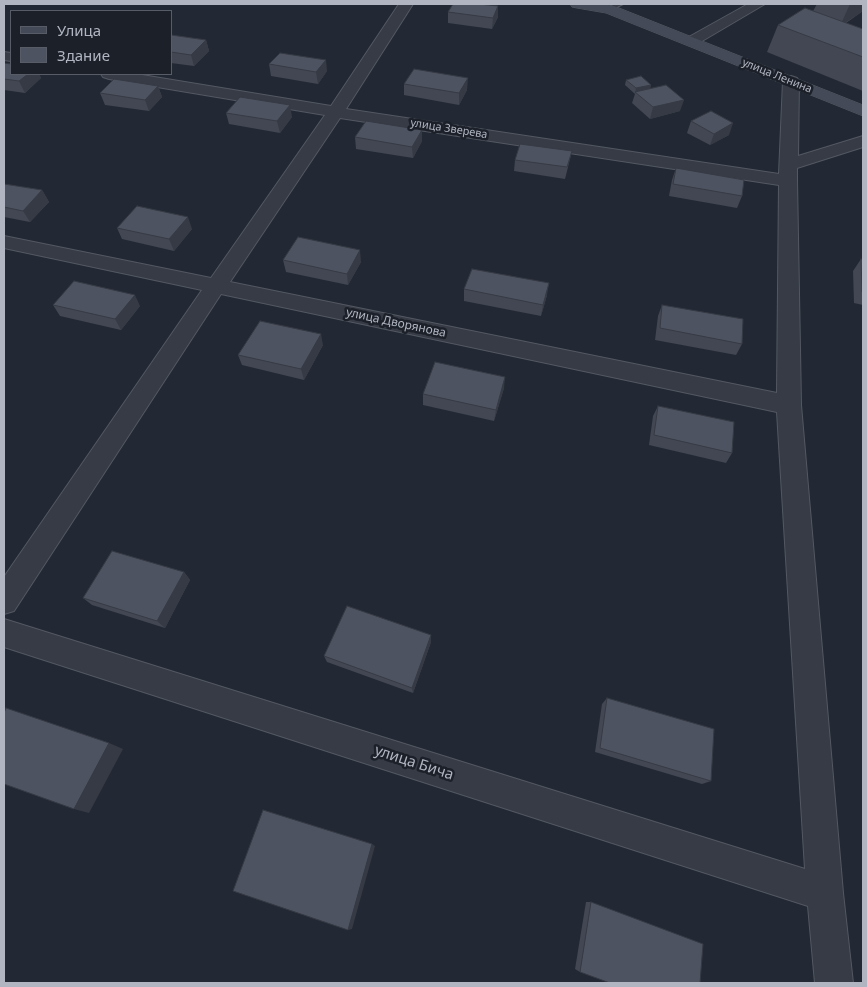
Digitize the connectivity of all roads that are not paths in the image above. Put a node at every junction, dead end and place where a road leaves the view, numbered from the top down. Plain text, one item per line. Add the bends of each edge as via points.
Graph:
1 (406, 4) edge
2 (578, 4) edge
3 (758, 4) edge
4 (613, 5) edge
5 (692, 41) junction
6 (115, 75) edge
7 (791, 82) junction
8 (863, 111) edge
9 (336, 112) junction
10 (863, 141) edge
11 (789, 173) junction
12 (4, 242) edge
13 (216, 286) junction
14 (788, 405) junction
15 (4, 601) edge
16 (4, 633) edge
17 (825, 893) junction
18 (834, 983) edge

1 - 9 street
2 - 4 street, улица Ленина
3 - 5 street
4 - 5 street, улица Ленина
5 - 7 street, улица Ленина
6 - 9 street, улица Зверева
7 - 8 street, улица Ленина
7 - 11 street
9 - 11 street, улица Зверева
9 - 13 street
10 - 11 street
11 - 14 street
12 - 13 street, улица Дворянова
13 - 14 street, улица Дворянова
13 - 15 street
14 - 17 street
16 - 17 street, улица Бича
17 - 18 street

